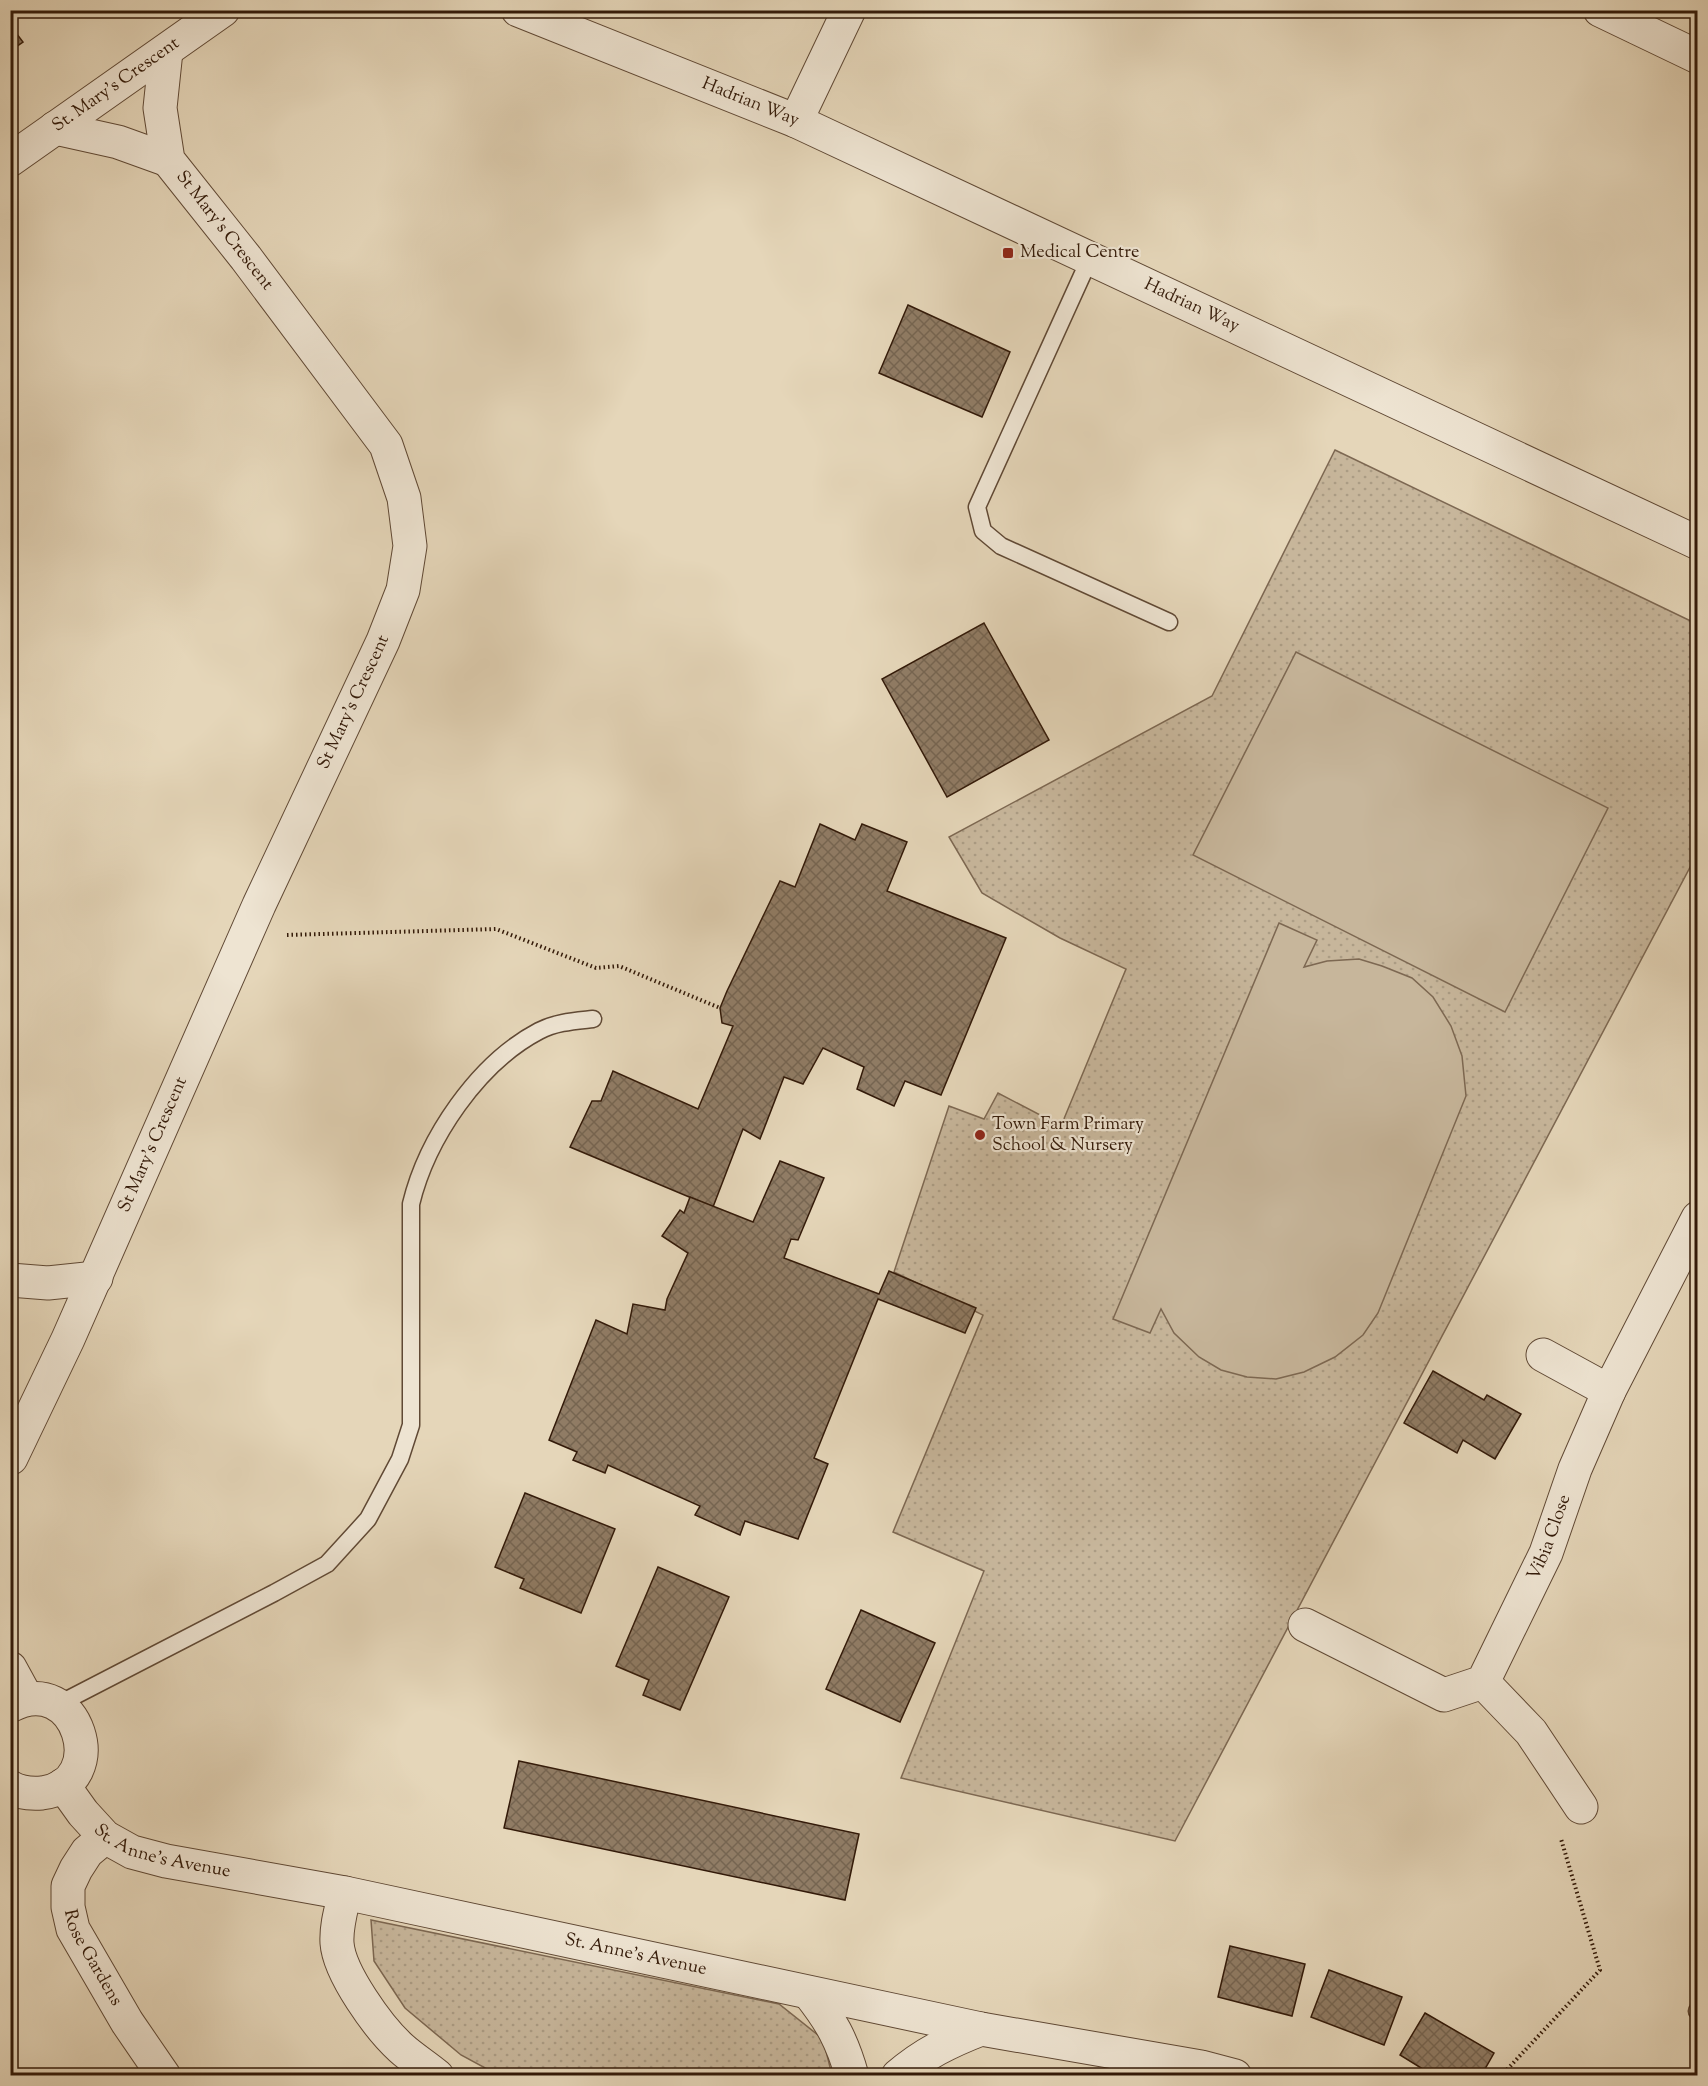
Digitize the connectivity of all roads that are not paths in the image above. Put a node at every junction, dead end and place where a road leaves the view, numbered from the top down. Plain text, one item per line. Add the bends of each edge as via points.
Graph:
1 (223, 10) edge
2 (518, 10) edge
3 (849, 10) edge
4 (1600, 10) edge
5 (166, 51) junction
6 (1698, 57) edge
7 (796, 121) junction
8 (55, 128) junction
9 (10, 160) edge
10 (168, 160) junction
11 (1090, 258) junction
12 (1698, 543) edge
13 (1168, 622) dead end
14 (593, 1019) dead end
15 (1698, 1218) edge
16 (96, 1278) junction
17 (10, 1280) edge
18 (1543, 1355) dead end
19 (1609, 1391) junction
20 (11, 1457) edge
21 (1305, 1625) dead end
22 (10, 1668) edge
23 (1483, 1682) junction
24 (32, 1703) edge
25 (63, 1785) junction
26 (10, 1787) edge
27 (1581, 1807) dead end
28 (105, 1837) junction
29 (345, 1893) junction
30 (809, 1993) junction
31 (981, 2029) junction
32 (164, 2076) edge
33 (437, 2076) edge
34 (852, 2076) edge
35 (898, 2076) edge
36 (1235, 2076) edge

1 - 5 street, St. Mary's Crescent
2 - 7 street, Hadrian Way
3 - 7 street
4 - 6 street
5 - 8 street, St. Mary's Crescent
5 - 10 street, St Mary's Crescent via 160,108
7 - 11 street, Hadrian Way
8 - 9 street, St. Mary's Crescent
8 - 10 street, St Mary's Crescent via 118,142
10 - 16 street, St Mary's Crescent via 386,445 404,498 410,546 403,590 383,640 248,931
11 - 12 street, Hadrian Way
11 - 13 lane via 978,507 983,531 1001,546
14 - 24 lane via 541,1029 511,1048 482,1075 442,1128 416,1183 411,1204 411,1425 400,1459 368,1519 327,1564 274,1593
15 - 19 street, Vibia Close
16 - 17 street via 48,1283
16 - 20 street, St Mary's Crescent
18 - 19 street
19 - 23 street, Vibia Close via 1545,1553
21 - 23 street via 1444,1695
22 - 24 street
23 - 27 street via 1531,1732
24 - 25 street via 70,1714 78,1727 81,1758
25 - 26 street via 33,1794
25 - 28 street, St. Anne's Avenue
28 - 29 street, St. Anne's Avenue via 132,1852 155,1858
28 - 32 street, Rose Gardens via 87,1852 68,1886 73,1929 127,2022
29 - 30 street, St. Anne's Avenue
29 - 33 street via 337,1945 344,1968 376,2020 399,2047
30 - 31 street, St. Anne's Avenue
30 - 34 street via 830,2019 845,2049
31 - 35 street via 946,2043
31 - 36 street, St. Anne's Avenue

